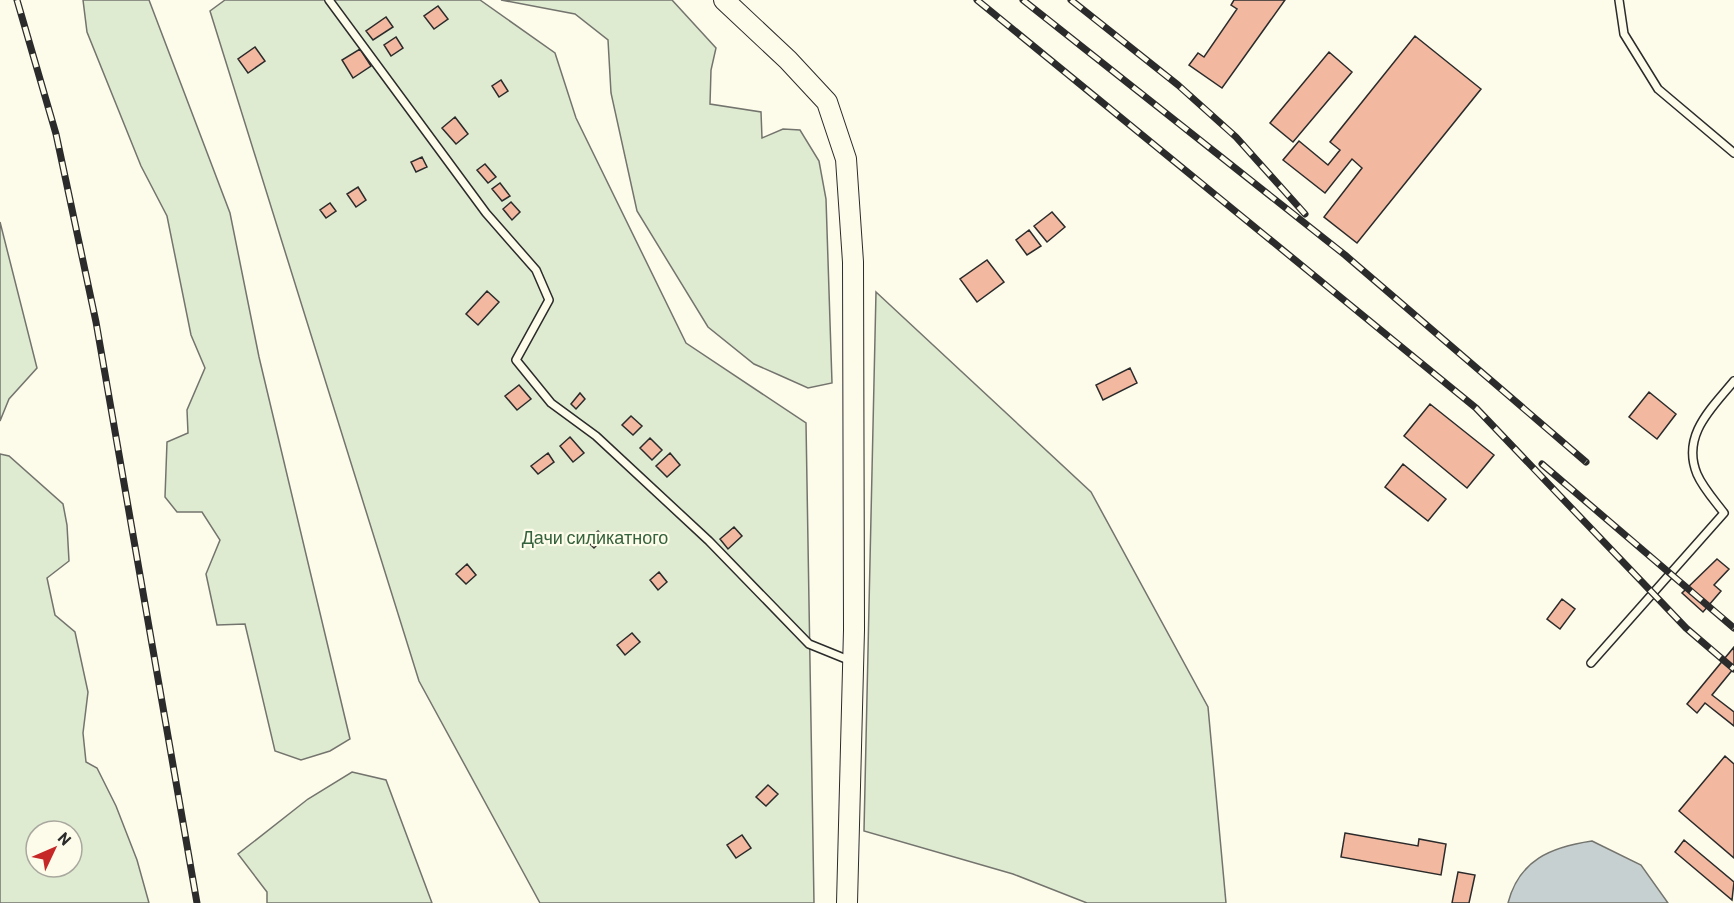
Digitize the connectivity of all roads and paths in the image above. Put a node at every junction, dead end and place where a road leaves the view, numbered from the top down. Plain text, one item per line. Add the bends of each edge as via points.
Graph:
1 (329, 0) edge
2 (724, 0) edge
3 (1619, 0) edge
4 (1734, 153) edge
5 (1734, 381) edge
6 (853, 662) junction
7 (1591, 663) dead end
8 (847, 903) edge

1 - 6 lane via 486,213 536,270 549,300 516,360 551,403 596,436 709,541 809,644
2 - 6 street via 827,102 846,159 853,262
3 - 4 lane via 1624,34 1658,89
5 - 7 lane via 1697,426 1693,449 1697,475 1724,513
6 - 8 street

